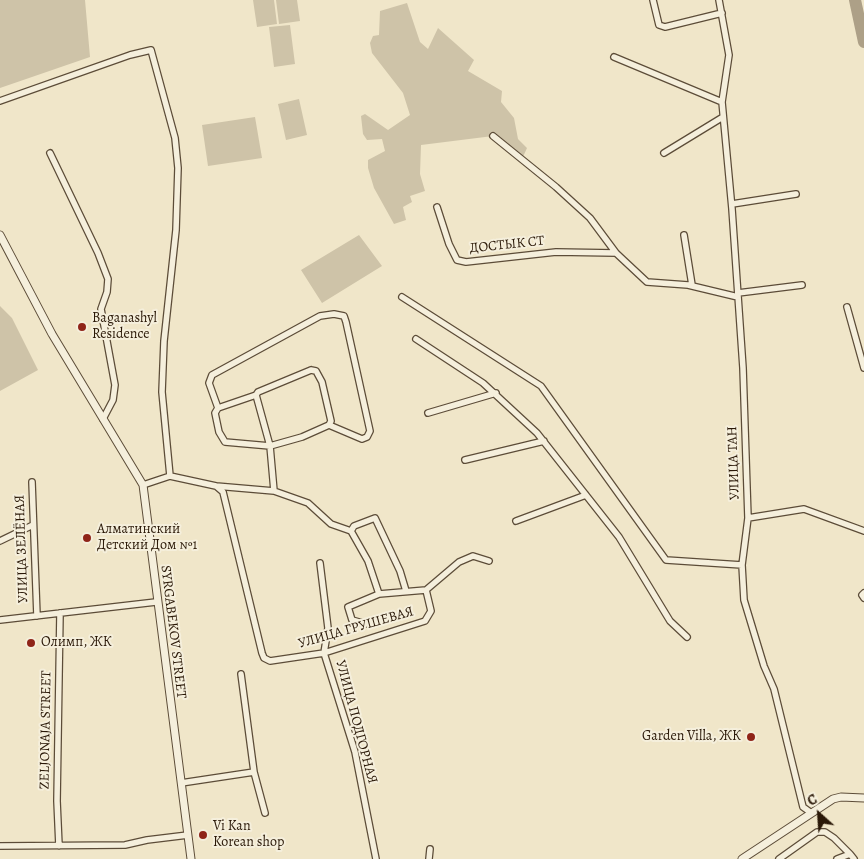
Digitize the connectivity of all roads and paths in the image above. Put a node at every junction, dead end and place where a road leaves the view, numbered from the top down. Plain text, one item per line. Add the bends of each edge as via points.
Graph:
1 (653, 0) edge
2 (719, 0) edge
3 (722, 13) junction
4 (614, 57) dead end
5 (0, 100) edge
6 (722, 102) junction
7 (723, 118) junction
8 (493, 136) dead end
9 (50, 153) dead end
10 (664, 154) dead end
11 (796, 194) dead end
12 (732, 204) junction
13 (437, 207) dead end
14 (0, 235) edge
15 (684, 235) dead end
16 (616, 253) junction
17 (802, 285) dead end
18 (692, 286) junction
19 (738, 295) junction
20 (402, 297) dead end
21 (847, 307) dead end
22 (416, 339) dead end
23 (864, 368) edge
24 (496, 393) junction
25 (256, 396) junction
26 (218, 408) junction
27 (428, 413) dead end
28 (103, 419) junction
29 (330, 425) junction
30 (544, 441) junction
31 (270, 446) junction
32 (465, 460) dead end
33 (170, 476) junction
34 (32, 482) dead end
35 (143, 485) junction
36 (216, 486) junction
37 (274, 491) junction
38 (586, 495) junction
39 (748, 518) junction
40 (516, 521) dead end
41 (33, 525) junction
42 (864, 530) edge
43 (352, 532) junction
44 (0, 541) edge
45 (489, 561) dead end
46 (320, 562) dead end
47 (742, 566) junction
48 (426, 590) junction
49 (406, 591) junction
50 (864, 593) edge
51 (379, 594) junction
52 (864, 598) edge
53 (156, 602) junction
54 (60, 614) junction
55 (37, 616) junction
56 (0, 620) edge
57 (366, 624) dead end
58 (688, 636) dead end
59 (324, 653) junction
60 (241, 674) dead end
61 (254, 772) junction
62 (181, 783) junction
63 (864, 798) edge
64 (810, 812) junction
65 (265, 813) dead end
66 (188, 835) junction
67 (0, 846) edge
68 (58, 846) junction
69 (430, 849) dead end
70 (852, 857) edge
71 (745, 858) edge
72 (191, 859) edge
73 (376, 859) edge
74 (429, 859) edge
75 (779, 859) edge
76 (837, 859) edge

1 - 3 street via 658,25 665,27
2 - 3 street, УЛИЦА ТАН
3 - 6 street, УЛИЦА ТАН via 729,55
4 - 6 street
5 - 33 street via 151,50 175,138 178,168 162,392
6 - 7 street, УЛИЦА ТАН
7 - 10 street
7 - 12 street, УЛИЦА ТАН
8 - 16 street via 590,218
9 - 28 street via 108,279 100,309 115,386 113,400
11 - 12 street
12 - 19 street, УЛИЦА ТАН
13 - 16 street, ДОСТЫК СТ via 457,260 466,262 556,252
14 - 28 street, SYRGABEKOV STREET via 52,334
15 - 18 street
16 - 18 street via 647,282
17 - 19 street
18 - 19 street
19 - 39 street, УЛИЦА ТАН
20 - 47 street via 541,386 666,560
21 - 23 street
22 - 24 street
24 - 27 street
24 - 30 street
25 - 26 street
25 - 29 street via 258,392 311,370 316,371 322,382
25 - 31 street
26 - 29 street via 209,383 212,375 320,316 334,314 344,316 346,322 370,431 362,439
26 - 31 street via 215,413 225,442
28 - 35 street, SYRGABEKOV STREET
29 - 31 street via 302,438
30 - 32 street
30 - 38 street
31 - 37 street
33 - 35 street
33 - 36 street
34 - 41 street, УЛИЦА ЗЕЛЁНАЯ
35 - 53 street, SYRGABEKOV STREET
36 - 37 street
36 - 59 street, УЛИЦА ГРУШЕВАЯ via 223,492 264,658 270,661 290,660
37 - 43 street via 308,503 331,524
38 - 40 street
38 - 58 street via 619,537 670,621
39 - 42 street via 804,509
39 - 47 street, УЛИЦА ТАН
41 - 44 street
41 - 55 street, УЛИЦА ЗЕЛЁНАЯ
43 - 49 street via 354,526 375,518
43 - 51 street via 368,561
45 - 48 street, УЛИЦА ГРУШЕВАЯ via 473,556 459,562
46 - 59 street, УЛИЦА ПОДГОРНАЯ via 328,628
47 - 64 street, УЛИЦА ТАН via 747,613 774,689 803,806
48 - 49 street
48 - 59 street, УЛИЦА ГРУШЕВАЯ via 430,611 426,621
49 - 51 street
50 - 52 street
51 - 57 street via 348,607 352,620
53 - 54 street
53 - 62 street, SYRGABEKOV STREET
54 - 55 street
54 - 68 street, ZELJONAJA STREET
55 - 56 street
59 - 73 street, УЛИЦА ПОДГОРНАЯ via 355,752
60 - 61 street
61 - 62 street
61 - 65 street
62 - 66 street, SYRGABEKOV STREET
63 - 64 street via 841,797
64 - 71 street
66 - 68 street via 125,845
66 - 72 street, SYRGABEKOV STREET
67 - 68 street
69 - 74 street
70 - 75 street via 834,838 818,832
70 - 76 street

